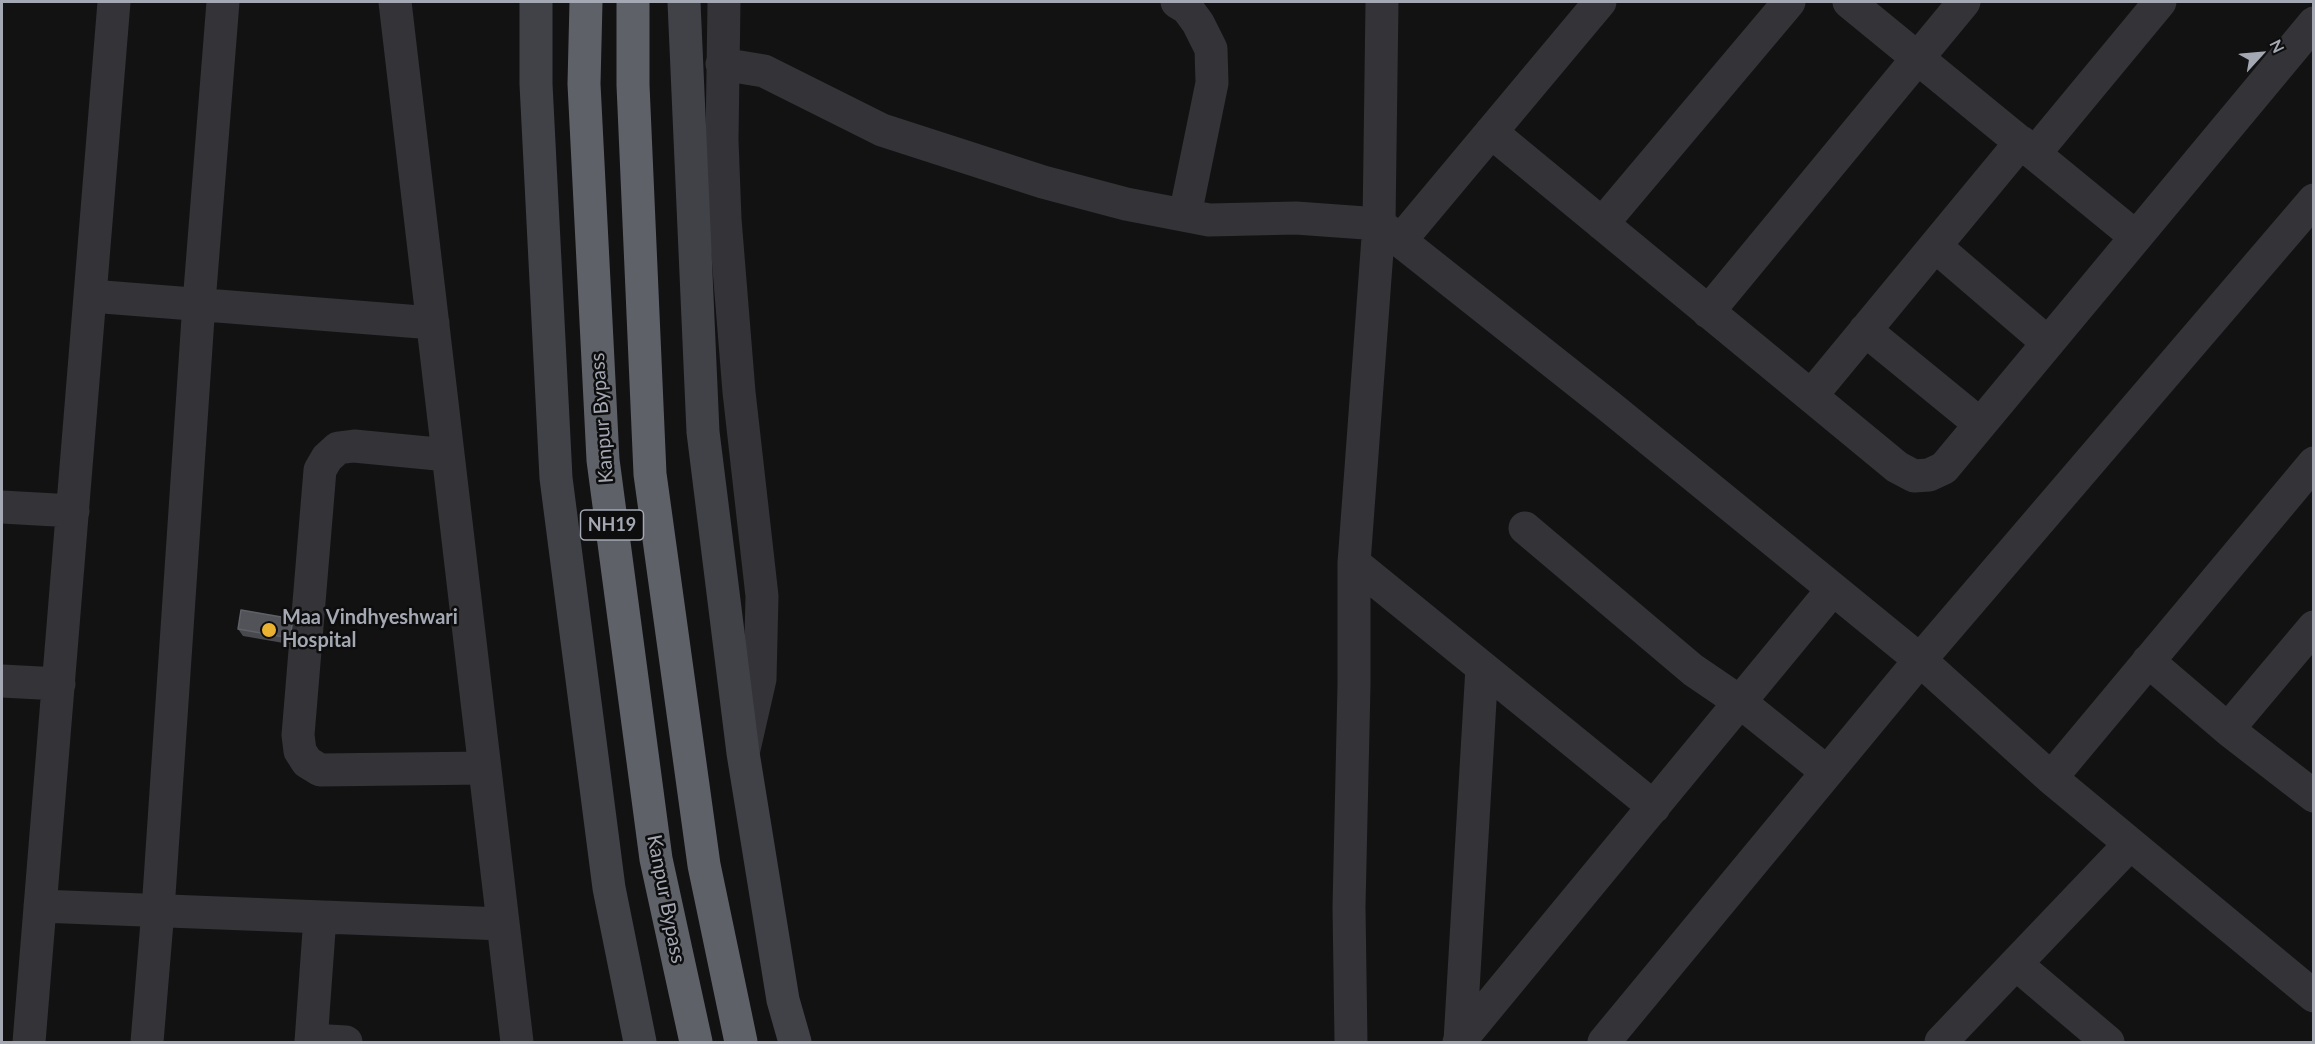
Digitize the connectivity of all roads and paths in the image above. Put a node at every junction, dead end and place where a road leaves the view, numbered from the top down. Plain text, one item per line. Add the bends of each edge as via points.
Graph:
1 (114, 2) edge
2 (223, 2) edge
3 (395, 2) edge
4 (536, 2) edge
5 (586, 2) edge
6 (633, 2) edge
7 (684, 2) edge
8 (724, 2) edge
9 (1177, 2) edge
10 (1382, 2) edge
11 (1600, 2) edge
12 (1788, 2) edge
13 (1849, 2) edge
14 (1964, 2) edge
15 (2160, 2) edge
16 (2313, 23) edge
17 (1918, 57) junction
18 (722, 64) junction
19 (1491, 132) junction
20 (2028, 148) junction
21 (2313, 200) edge
22 (1185, 215) junction
23 (1602, 224) junction
24 (1390, 232) junction
25 (2136, 237) junction
26 (1935, 246) junction
27 (91, 296) junction
28 (199, 303) junction
29 (1708, 312) junction
30 (433, 323) junction
31 (1865, 330) junction
32 (2048, 342) junction
33 (1811, 396) junction
34 (1980, 424) junction
35 (448, 455) junction
36 (2313, 463) edge
37 (2, 507) edge
38 (73, 511) junction
39 (1525, 528) dead end
40 (1354, 563) junction
41 (1833, 589) junction
42 (2313, 627) edge
43 (1920, 660) junction
44 (2148, 661) junction
45 (1482, 667) junction
46 (2, 681) edge
47 (59, 684) junction
48 (1740, 702) junction
49 (2230, 731) junction
50 (743, 753) junction
51 (484, 768) junction
52 (1827, 772) junction
53 (2051, 778) junction
54 (2313, 796) edge
55 (1654, 807) junction
56 (2130, 844) junction
57 (40, 906) junction
58 (158, 910) junction
59 (320, 917) junction
60 (503, 924) junction
61 (2016, 964) junction
62 (2313, 996) edge
63 (311, 1041) edge
64 (29, 1042) edge
65 (147, 1042) edge
66 (346, 1042) edge
67 (517, 1042) edge
68 (640, 1042) edge
69 (696, 1042) edge
70 (741, 1042) edge
71 (795, 1042) edge
72 (1352, 1042) edge
73 (1460, 1042) edge
74 (1604, 1042) edge
75 (1941, 1042) edge
76 (2108, 1042) edge

1 - 27 street
2 - 28 street
3 - 30 street
4 - 68 main road via 536,84 556,478 609,888
5 - 69 highway, Kanpur Bypass / NH19 via 584,84 603,460 656,859
6 - 70 highway, NH19 via 650,474 704,865
7 - 50 main road via 703,432
8 - 18 street
9 - 22 street via 1198,23 1211,49 1212,83
10 - 24 street
11 - 19 street
12 - 23 street
13 - 17 street
14 - 17 street
15 - 20 street
16 - 25 street
17 - 20 street
17 - 29 street
18 - 22 street via 764,71 882,130 1043,182
18 - 50 street via 725,219 762,596 760,679
19 - 23 street
19 - 24 street
20 - 25 street
20 - 26 street
21 - 43 street
22 - 24 street via 1209,220 1296,218
23 - 29 street
24 - 40 street
24 - 41 street
25 - 32 street
26 - 31 street
26 - 32 street
27 - 28 street
27 - 38 street
28 - 30 street
28 - 58 street
29 - 33 street
30 - 35 street
31 - 33 street
31 - 34 street
32 - 34 street
33 - 34 street via 1897,467 1914,476 1944,468
35 - 51 street
35 - 51 street via 354,446 338,448 320,470 298,735 300,751 320,770
36 - 44 street
37 - 38 street
38 - 47 street
39 - 48 street via 1693,670
40 - 45 street
40 - 72 street via 1349,907
41 - 43 street
41 - 48 street
42 - 49 street
43 - 52 street
43 - 53 street
44 - 49 street
44 - 53 street
45 - 55 street
45 - 73 street
46 - 47 street
47 - 57 street
48 - 52 street
48 - 55 street
49 - 54 street
50 - 71 main road via 783,1000
51 - 60 street
52 - 74 street
53 - 56 street
55 - 73 street
56 - 61 street
56 - 62 street
57 - 58 street
57 - 64 street
58 - 59 street
58 - 65 street
59 - 60 street
59 - 63 street
60 - 67 street
61 - 75 street
61 - 76 street
63 - 66 street

